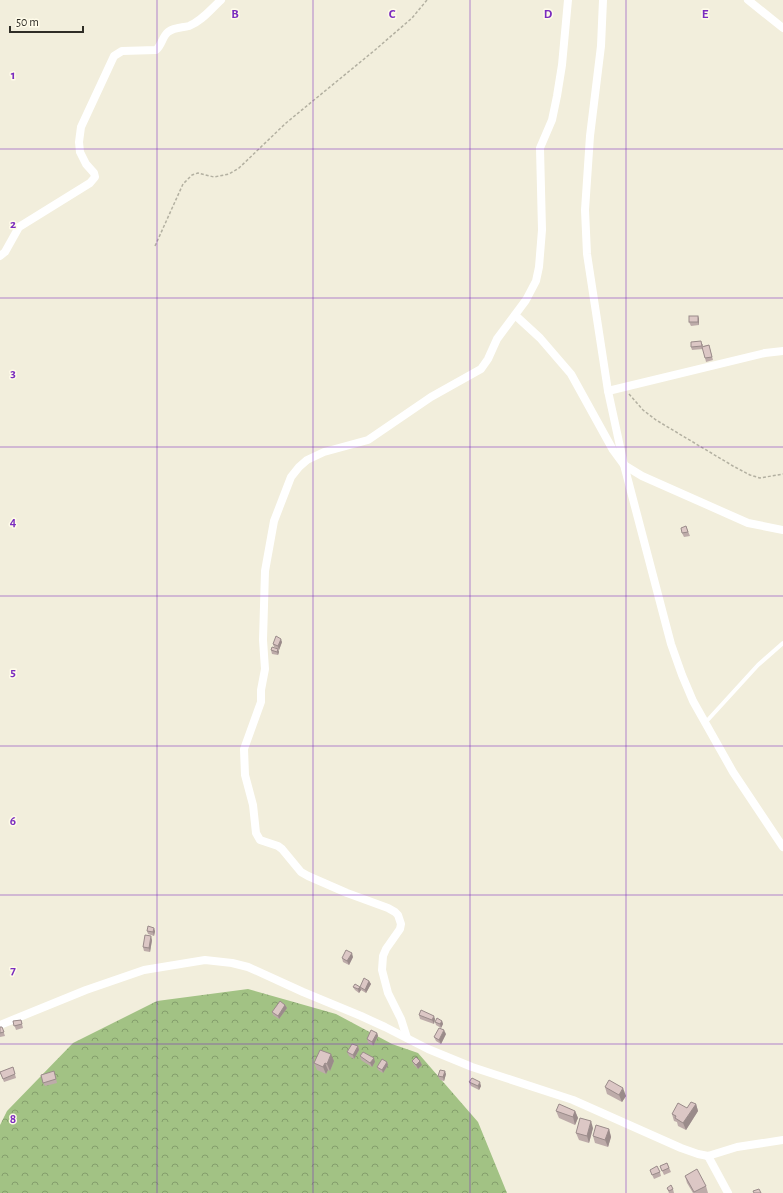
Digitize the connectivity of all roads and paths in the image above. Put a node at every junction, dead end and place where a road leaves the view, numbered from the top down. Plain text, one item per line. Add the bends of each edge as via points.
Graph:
1 (221, 0) edge
2 (427, 0) edge
3 (568, 0) edge
4 (604, 0) edge
5 (748, 0) edge
6 (783, 28) edge
7 (155, 246) dead end
8 (0, 256) edge
9 (516, 315) junction
10 (783, 351) edge
11 (623, 387) junction
12 (608, 391) junction
13 (624, 465) junction
14 (783, 474) edge
15 (783, 530) edge
16 (783, 644) edge
17 (705, 723) junction
18 (783, 847) edge
19 (0, 1026) edge
20 (406, 1038) junction
21 (783, 1140) edge
22 (708, 1156) junction
23 (728, 1193) edge

1 - 8 street via 197,22 166,34 156,50 122,51 114,56 81,127 80,152 95,177 90,183 19,227
2 - 7 path via 412,18 286,123 239,168 229,174 214,177 198,173 192,175 183,184
3 - 9 street via 557,96 552,120 540,148 542,230 539,267 536,281
4 - 12 street via 585,210 587,254
5 - 6 street
9 - 13 street via 571,374
9 - 20 street via 497,339 481,369 431,397 368,440 324,452 298,467 291,477 274,521 265,571 263,640 266,670 261,690 262,702 244,748 245,775 253,805 256,833 260,840 282,849 301,872 388,908 398,915 400,929 386,949 382,970
10 - 11 street
11 - 12 street
11 - 14 path via 643,410 656,420 733,466 760,478
12 - 13 street
13 - 15 street via 642,476 748,523
13 - 17 street via 671,644 693,701
16 - 17 lane via 758,665
17 - 18 street
19 - 20 street via 86,990 144,970 205,960 248,967
20 - 22 street via 451,1058 573,1100 681,1148
21 - 22 street via 736,1147
22 - 23 street

